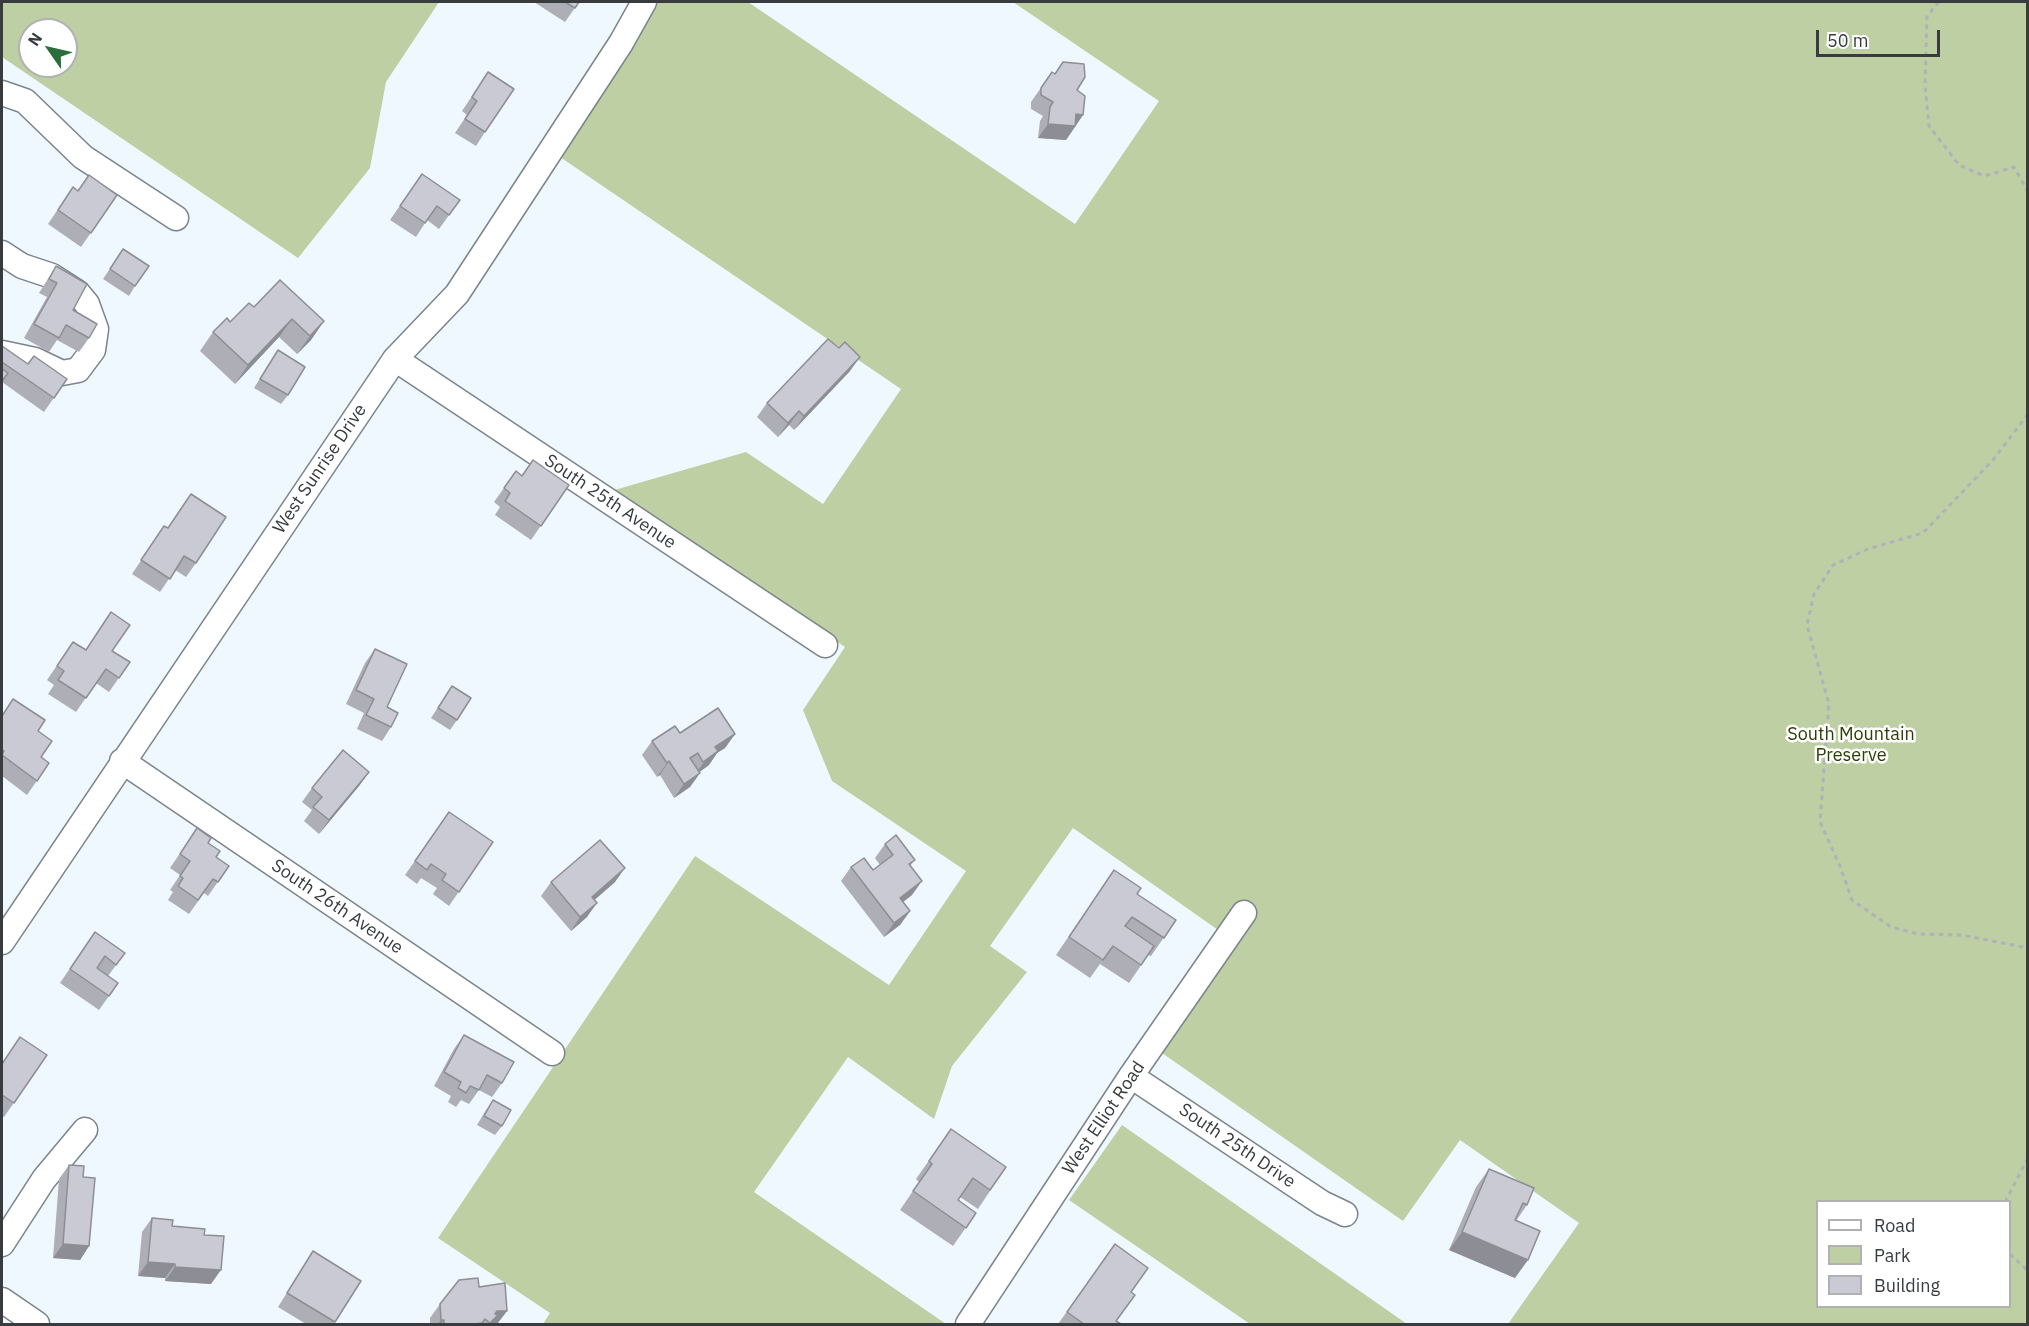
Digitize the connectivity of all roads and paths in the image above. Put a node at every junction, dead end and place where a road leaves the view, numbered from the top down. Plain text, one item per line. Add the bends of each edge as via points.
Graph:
1 (644, 2) edge
2 (1939, 2) edge
3 (2, 93) edge
4 (2028, 192) edge
5 (176, 218) dead end
6 (2, 253) edge
7 (2, 353) edge
8 (395, 358) junction
9 (2028, 414) edge
10 (825, 645) dead end
11 (122, 761) junction
12 (1244, 913) dead end
13 (2, 942) edge
14 (2028, 948) edge
15 (552, 1053) dead end
16 (1131, 1076) junction
17 (85, 1130) dead end
18 (2028, 1158) edge
19 (2007, 1200) edge
20 (1345, 1214) dead end
21 (2, 1244) edge
22 (2011, 1255) edge
23 (2028, 1270) edge
24 (2, 1300) edge
25 (37, 1324) edge
26 (968, 1324) edge

1 - 8 street, West Sunrise Drive via 457,294
2 - 4 path via 1926,16 1924,86 1929,126 1959,165 1984,176 2014,167
3 - 5 street via 25,101 83,157
6 - 7 street via 77,292 87,304 96,329 93,350 78,370 62,373 35,360
8 - 10 street, South 25th Avenue
8 - 11 street, West Sunrise Drive
9 - 14 path via 1993,460 1923,533 1868,549 1833,565 1814,594 1807,625 1829,704 1820,822 1852,900 1900,930 1962,935
11 - 13 street, West Sunrise Drive
11 - 15 street, South 26th Avenue
12 - 16 street, West Elliot Road
16 - 20 street, South 25th Drive via 1322,1203
16 - 26 street, West Elliot Road
17 - 21 street via 44,1179
18 - 19 path
22 - 23 path
24 - 25 street

